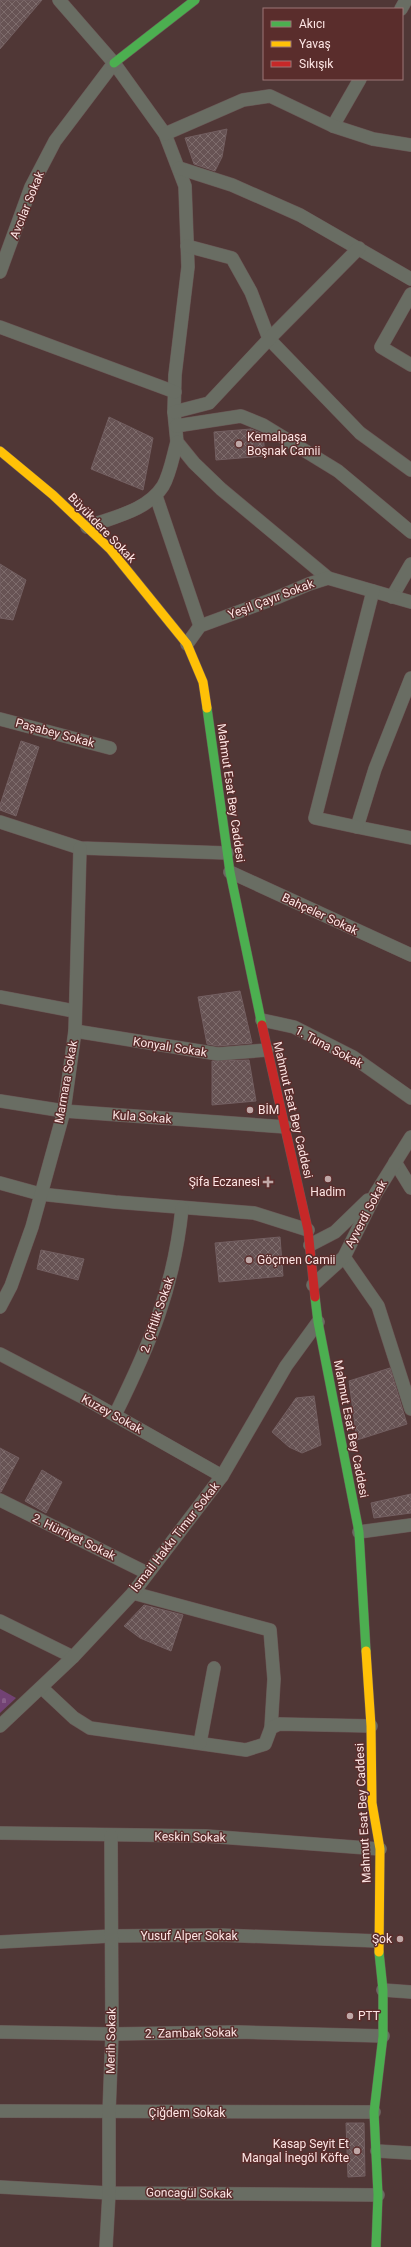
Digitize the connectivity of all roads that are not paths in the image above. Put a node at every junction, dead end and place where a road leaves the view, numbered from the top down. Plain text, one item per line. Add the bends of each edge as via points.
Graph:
1 (59, 0) edge
2 (195, 0) edge
3 (114, 63) junction
4 (359, 80) edge
5 (333, 126) junction
6 (165, 134) junction
7 (411, 145) edge
8 (179, 168) junction
9 (187, 246) junction
10 (359, 248) junction
11 (0, 272) edge
12 (411, 279) edge
13 (411, 294) edge
14 (0, 327) edge
15 (269, 338) junction
16 (411, 365) edge
17 (175, 392) junction
18 (174, 412) junction
19 (176, 426) junction
20 (177, 442) junction
21 (0, 451) edge
22 (411, 470) edge
23 (156, 496) junction
24 (86, 527) junction
25 (411, 532) edge
26 (411, 564) edge
27 (328, 578) junction
28 (373, 591) junction
29 (392, 597) junction
30 (411, 602) edge
31 (200, 626) junction
32 (177, 632) joint
33 (187, 644) junction
34 (411, 678) edge
35 (0, 719) edge
36 (110, 748) dead end
37 (0, 822) edge
38 (357, 827) junction
39 (411, 838) edge
40 (80, 848) junction
41 (227, 852) junction
42 (230, 872) junction
43 (411, 955) edge
44 (0, 997) edge
45 (74, 1011) junction
46 (262, 1020) junction
47 (75, 1031) junction
48 (267, 1050) junction
49 (411, 1098) edge
50 (0, 1101) edge
51 (64, 1111) junction
52 (286, 1127) junction
53 (411, 1137) edge
54 (407, 1151) edge
55 (395, 1162) junction
56 (0, 1183) edge
57 (411, 1188) edge
58 (376, 1193) junction
59 (40, 1194) junction
60 (182, 1208) junction
61 (308, 1230) junction
62 (310, 1245) junction
63 (344, 1257) junction
64 (313, 1285) junction
65 (0, 1307) edge
66 (318, 1322) junction
67 (0, 1354) edge
68 (406, 1373) edge
69 (411, 1409) edge
70 (116, 1416) junction
71 (222, 1476) junction
72 (0, 1500) edge
73 (411, 1525) edge
74 (359, 1532) junction
75 (147, 1573) junction
76 (133, 1593) junction
77 (0, 1621) edge
78 (73, 1657) junction
79 (214, 1668) dead end
80 (42, 1688) junction
81 (0, 1726) edge
82 (371, 1726) junction
83 (270, 1728) junction
84 (200, 1743) junction
85 (0, 1833) edge
86 (111, 1836) junction
87 (380, 1849) junction
88 (111, 1936) junction
89 (378, 1941) junction
90 (0, 1942) edge
91 (383, 1990) junction
92 (411, 1992) edge
93 (0, 2032) edge
94 (112, 2034) junction
95 (383, 2036) junction
96 (0, 2111) edge
97 (374, 2112) junction
98 (109, 2113) junction
99 (377, 2151) junction
100 (411, 2153) edge
101 (0, 2187) edge
102 (109, 2193) junction
103 (378, 2195) junction
104 (106, 2247) edge
105 (376, 2247) edge

1 - 3 street
2 - 3 street
3 - 6 street
3 - 11 street, Avcılar Sokak via 55,141 31,187
4 - 5 street
5 - 6 street via 270,96 243,100
5 - 7 street via 374,139
6 - 8 street
8 - 9 street via 185,186
8 - 10 street via 239,188 300,215
9 - 15 street via 232,258 251,292
9 - 17 street via 188,267
10 - 12 street
10 - 15 street
13 - 16 street via 381,347
14 - 17 street
15 - 18 street via 209,403
15 - 22 street via 360,433
17 - 18 street
18 - 19 street
19 - 20 street
19 - 25 street via 240,416 263,425 338,471
20 - 23 street via 164,485
20 - 27 street via 221,489
21 - 24 street, Büyükdere Sokak via 53,495
23 - 24 street via 152,501 128,512
23 - 31 street
24 - 32 street, Büyükdere Sokak via 110,549
26 - 29 street
27 - 28 street, Yeşil Çayır Sokak
27 - 31 street, Yeşil Çayır Sokak
28 - 29 street, Yeşil Çayır Sokak
28 - 38 street via 314,818
29 - 30 street, Yeşil Çayır Sokak
31 - 33 street
32 - 33 street, Mahmut Esat Bey Caddesi
33 - 41 street, Mahmut Esat Bey Caddesi via 204,682
34 - 38 street via 374,769
35 - 36 street, Paşabey Sokak
37 - 40 street
38 - 39 street
40 - 41 street
40 - 45 street, Marmara Sokak
41 - 42 street, Mahmut Esat Bey Caddesi
42 - 43 street, Bahçeler Sokak
42 - 46 street, Mahmut Esat Bey Caddesi
44 - 45 street
45 - 47 street, Marmara Sokak
46 - 48 street, Mahmut Esat Bey Caddesi
46 - 49 street, 1. Tuna Sokak via 294,1027 353,1057
47 - 48 street, Konyalı Sokak via 218,1054
47 - 51 street, Marmara Sokak
48 - 52 street, Mahmut Esat Bey Caddesi
50 - 51 street, Kula Sokak
51 - 52 street, Kula Sokak
51 - 59 street, Marmara Sokak
52 - 61 street, Mahmut Esat Bey Caddesi
53 - 54 street, Ayverdi Sokak
54 - 55 street, Ayverdi Sokak
55 - 57 street
55 - 58 street, Ayverdi Sokak
56 - 59 street
58 - 62 street via 335,1232
58 - 63 street, Ayverdi Sokak
59 - 60 street
59 - 65 street, Marmara Sokak via 32,1227 11,1286
60 - 61 street via 254,1212
60 - 70 street, 2. Çiftlik Sokak via 178,1248 166,1294 152,1337
61 - 62 street, Mahmut Esat Bey Caddesi
62 - 64 street, Mahmut Esat Bey Caddesi
63 - 64 street, Ayverdi Sokak
63 - 68 street via 378,1306
64 - 66 street, Mahmut Esat Bey Caddesi
66 - 71 street, İsmail Hakkı Timur Sokak via 286,1366
66 - 74 street, Mahmut Esat Bey Caddesi
67 - 70 street, Kuzey Sokak
68 - 69 street
70 - 71 street, Kuzey Sokak
71 - 75 street, İsmail Hakkı Timur Sokak
72 - 75 street, 2. Hürriyet Sokak
73 - 74 street
74 - 82 street, Mahmut Esat Bey Caddesi
75 - 76 street, İsmail Hakkı Timur Sokak
76 - 78 street, İsmail Hakkı Timur Sokak
76 - 83 street via 270,1630 274,1680
77 - 78 street
78 - 80 street, İsmail Hakkı Timur Sokak
79 - 84 street
80 - 81 street, İsmail Hakkı Timur Sokak
80 - 84 street via 74,1718 90,1728
82 - 83 street via 279,1724
82 - 87 street, Mahmut Esat Bey Caddesi via 372,1803
83 - 84 street via 265,1744 246,1750
85 - 86 street, Keskin Sokak
86 - 87 street, Keskin Sokak via 206,1836
86 - 88 street, Merih Sokak
87 - 89 street, Mahmut Esat Bey Caddesi
88 - 89 street, Yusuf Alper Sokak via 220,1935
88 - 90 street, Yusuf Alper Sokak
88 - 94 street, Merih Sokak
89 - 91 street, Mahmut Esat Bey Caddesi
91 - 92 street
91 - 95 street, Mahmut Esat Bey Caddesi
93 - 94 street, 2. Zambak Sokak
94 - 95 street, 2. Zambak Sokak via 238,2032
94 - 98 street, Merih Sokak
95 - 97 street, Mahmut Esat Bey Caddesi
96 - 98 street, Çiğdem Sokak
97 - 98 street, Çiğdem Sokak
97 - 99 street, Mahmut Esat Bey Caddesi
98 - 102 street, Merih Sokak
99 - 100 street
99 - 103 street, Mahmut Esat Bey Caddesi
101 - 102 street, Goncagül Sokak
102 - 103 street, Goncagül Sokak
102 - 104 street, Merih Sokak
103 - 105 street, Mahmut Esat Bey Caddesi

